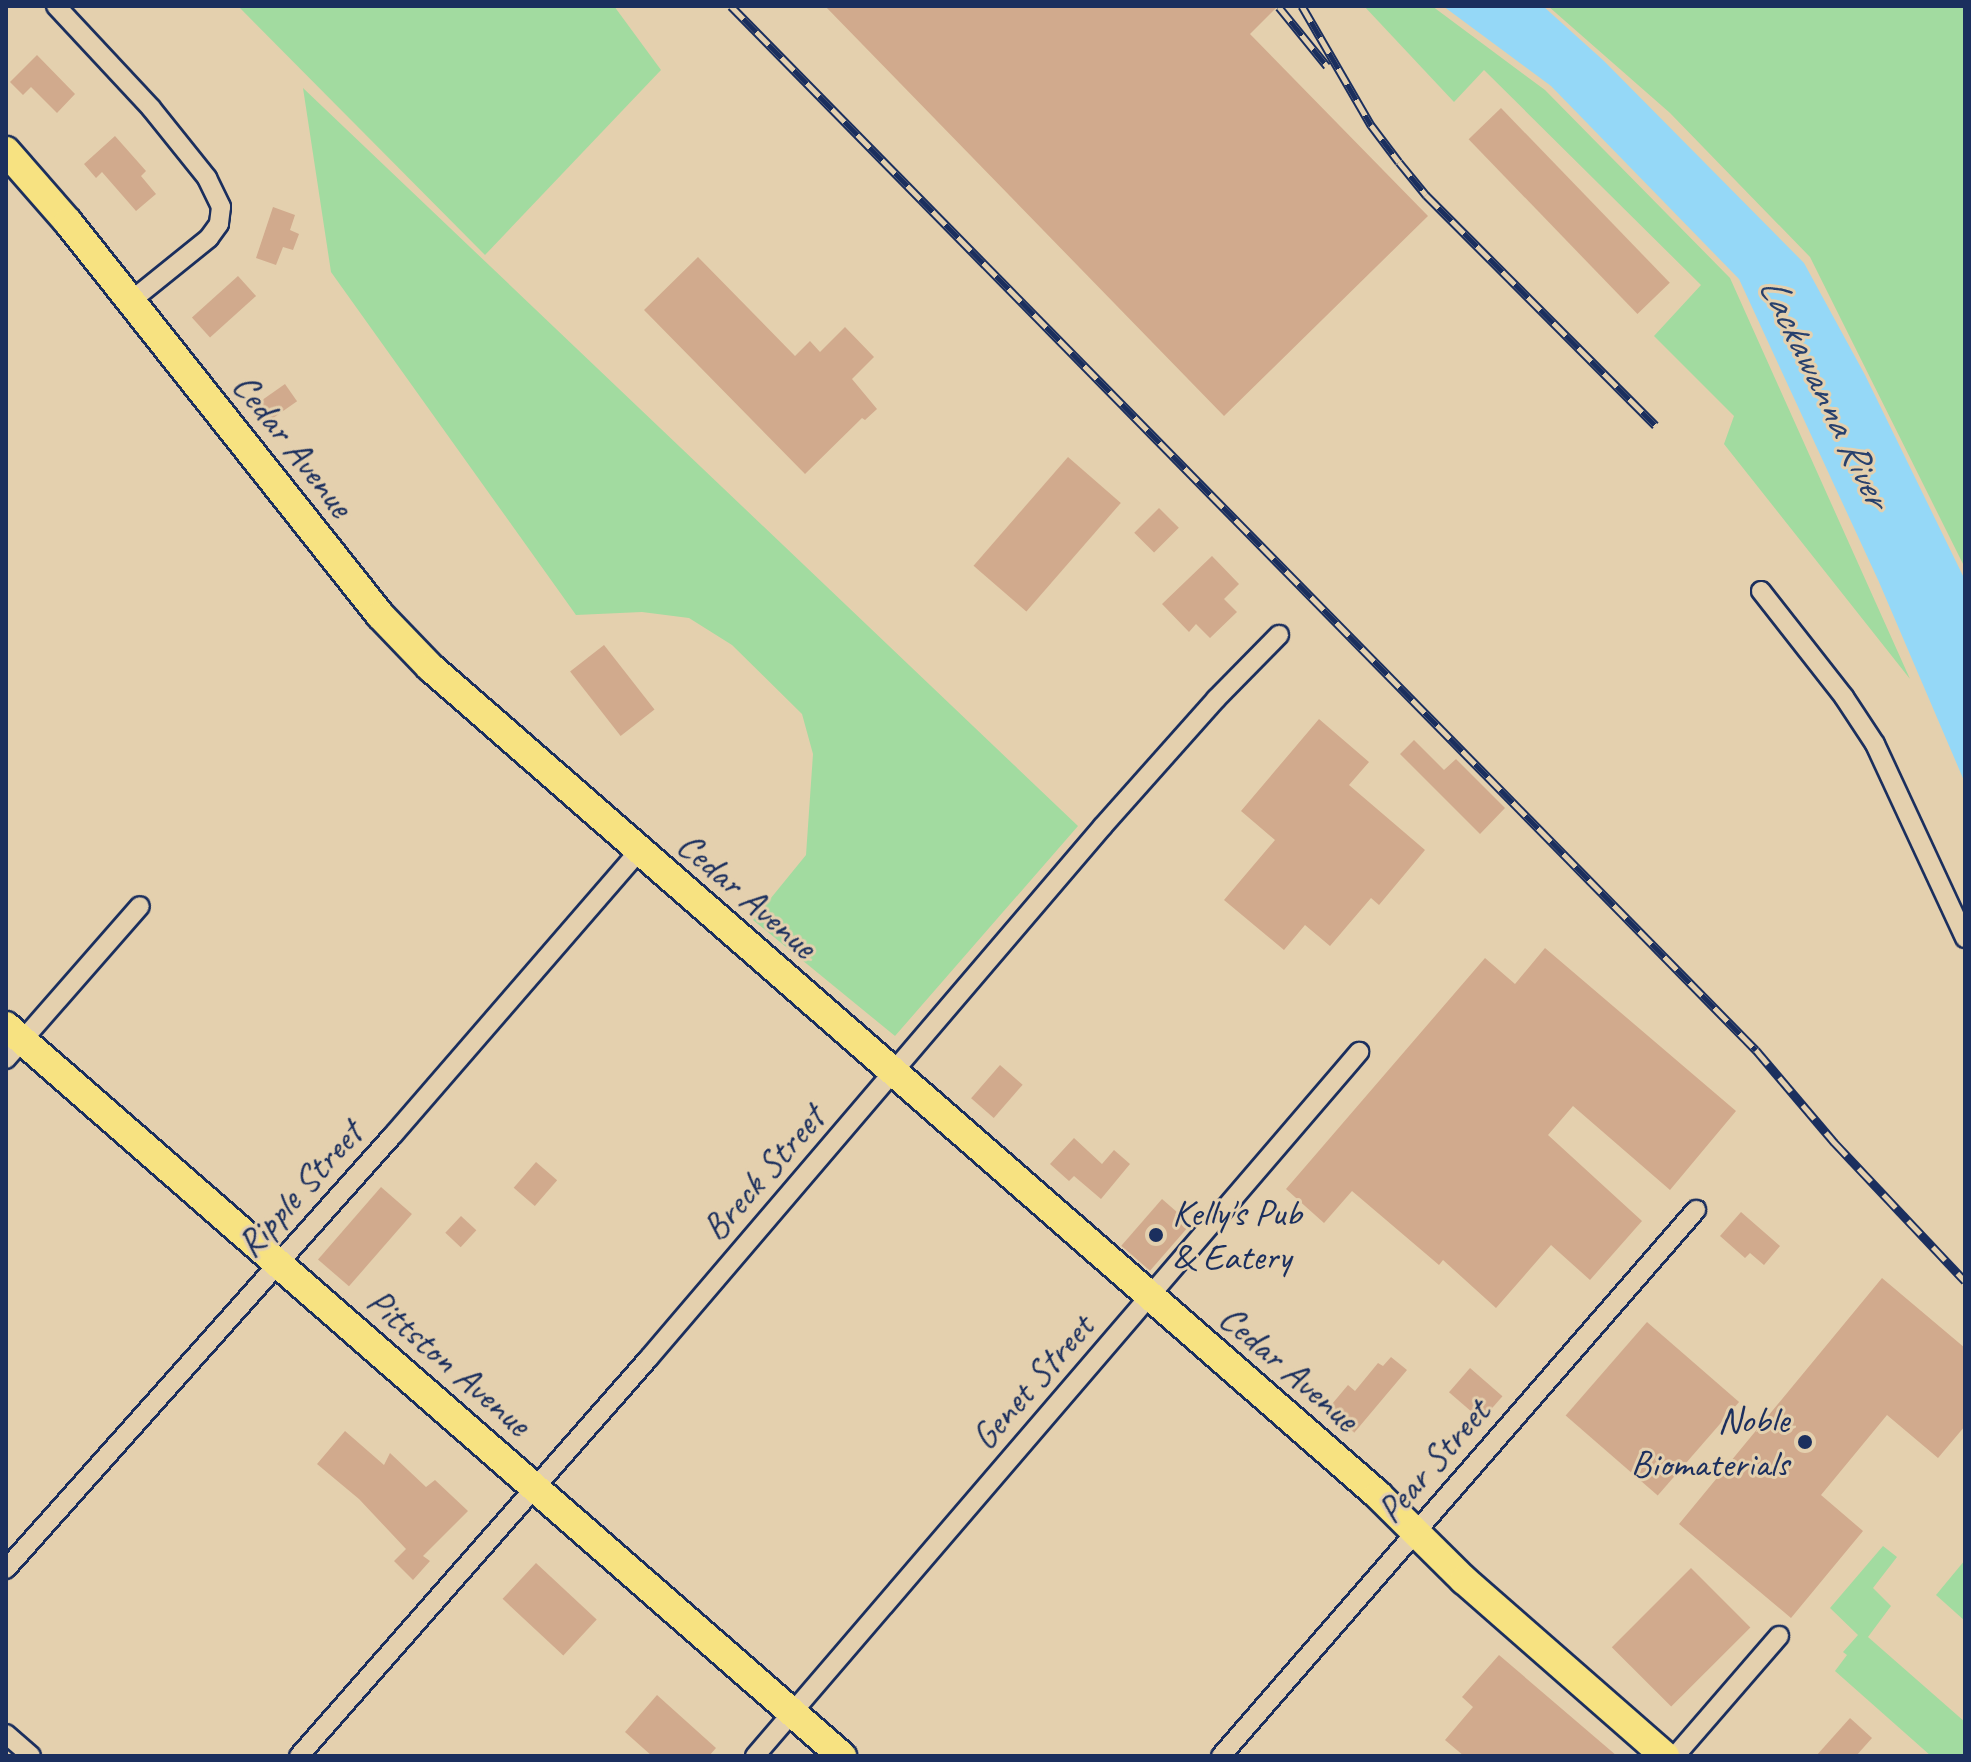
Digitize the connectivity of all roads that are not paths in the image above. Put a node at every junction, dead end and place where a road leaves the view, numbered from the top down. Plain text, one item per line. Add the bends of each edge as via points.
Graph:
1 (56, 6) edge
2 (6, 151) edge
3 (131, 301) junction
4 (1761, 591) dead end
5 (1279, 635) dead end
6 (639, 851) junction
7 (140, 906) dead end
8 (1965, 938) edge
9 (12, 1042) edge
10 (1359, 1052) dead end
11 (893, 1073) junction
12 (1696, 1210) dead end
13 (277, 1263) junction
14 (1150, 1297) junction
15 (535, 1488) junction
16 (1416, 1533) junction
17 (6, 1569) edge
18 (1779, 1636) dead end
19 (793, 1713) junction
20 (6, 1734) edge
21 (31, 1756) edge
22 (299, 1756) edge
23 (755, 1756) edge
24 (842, 1756) edge
25 (1221, 1756) edge
26 (1665, 1756) edge
27 (1675, 1756) edge

1 - 3 street via 151,108 207,178 221,207 215,232
2 - 3 main road, Cedar Avenue
3 - 6 main road, Cedar Avenue via 404,642
4 - 8 street via 1875,744
5 - 11 street, Breck Street via 1124,803
6 - 11 main road, Cedar Avenue
6 - 13 street, Ripple Street
7 - 9 street
9 - 13 main road, Pittston Avenue
10 - 14 street, Genet Street
11 - 14 main road, Cedar Avenue
11 - 15 street, Breck Street
12 - 16 street, Pear Street
13 - 15 main road, Pittston Avenue
13 - 17 street, Ripple Street
14 - 16 main road, Cedar Avenue
14 - 19 street, Genet Street
15 - 19 main road, Pittston Avenue
15 - 22 street, Breck Street
16 - 25 street, Pear Street
16 - 26 main road, Cedar Avenue
18 - 27 street
19 - 23 street, Genet Street
19 - 24 main road, Pittston Avenue
20 - 21 street

